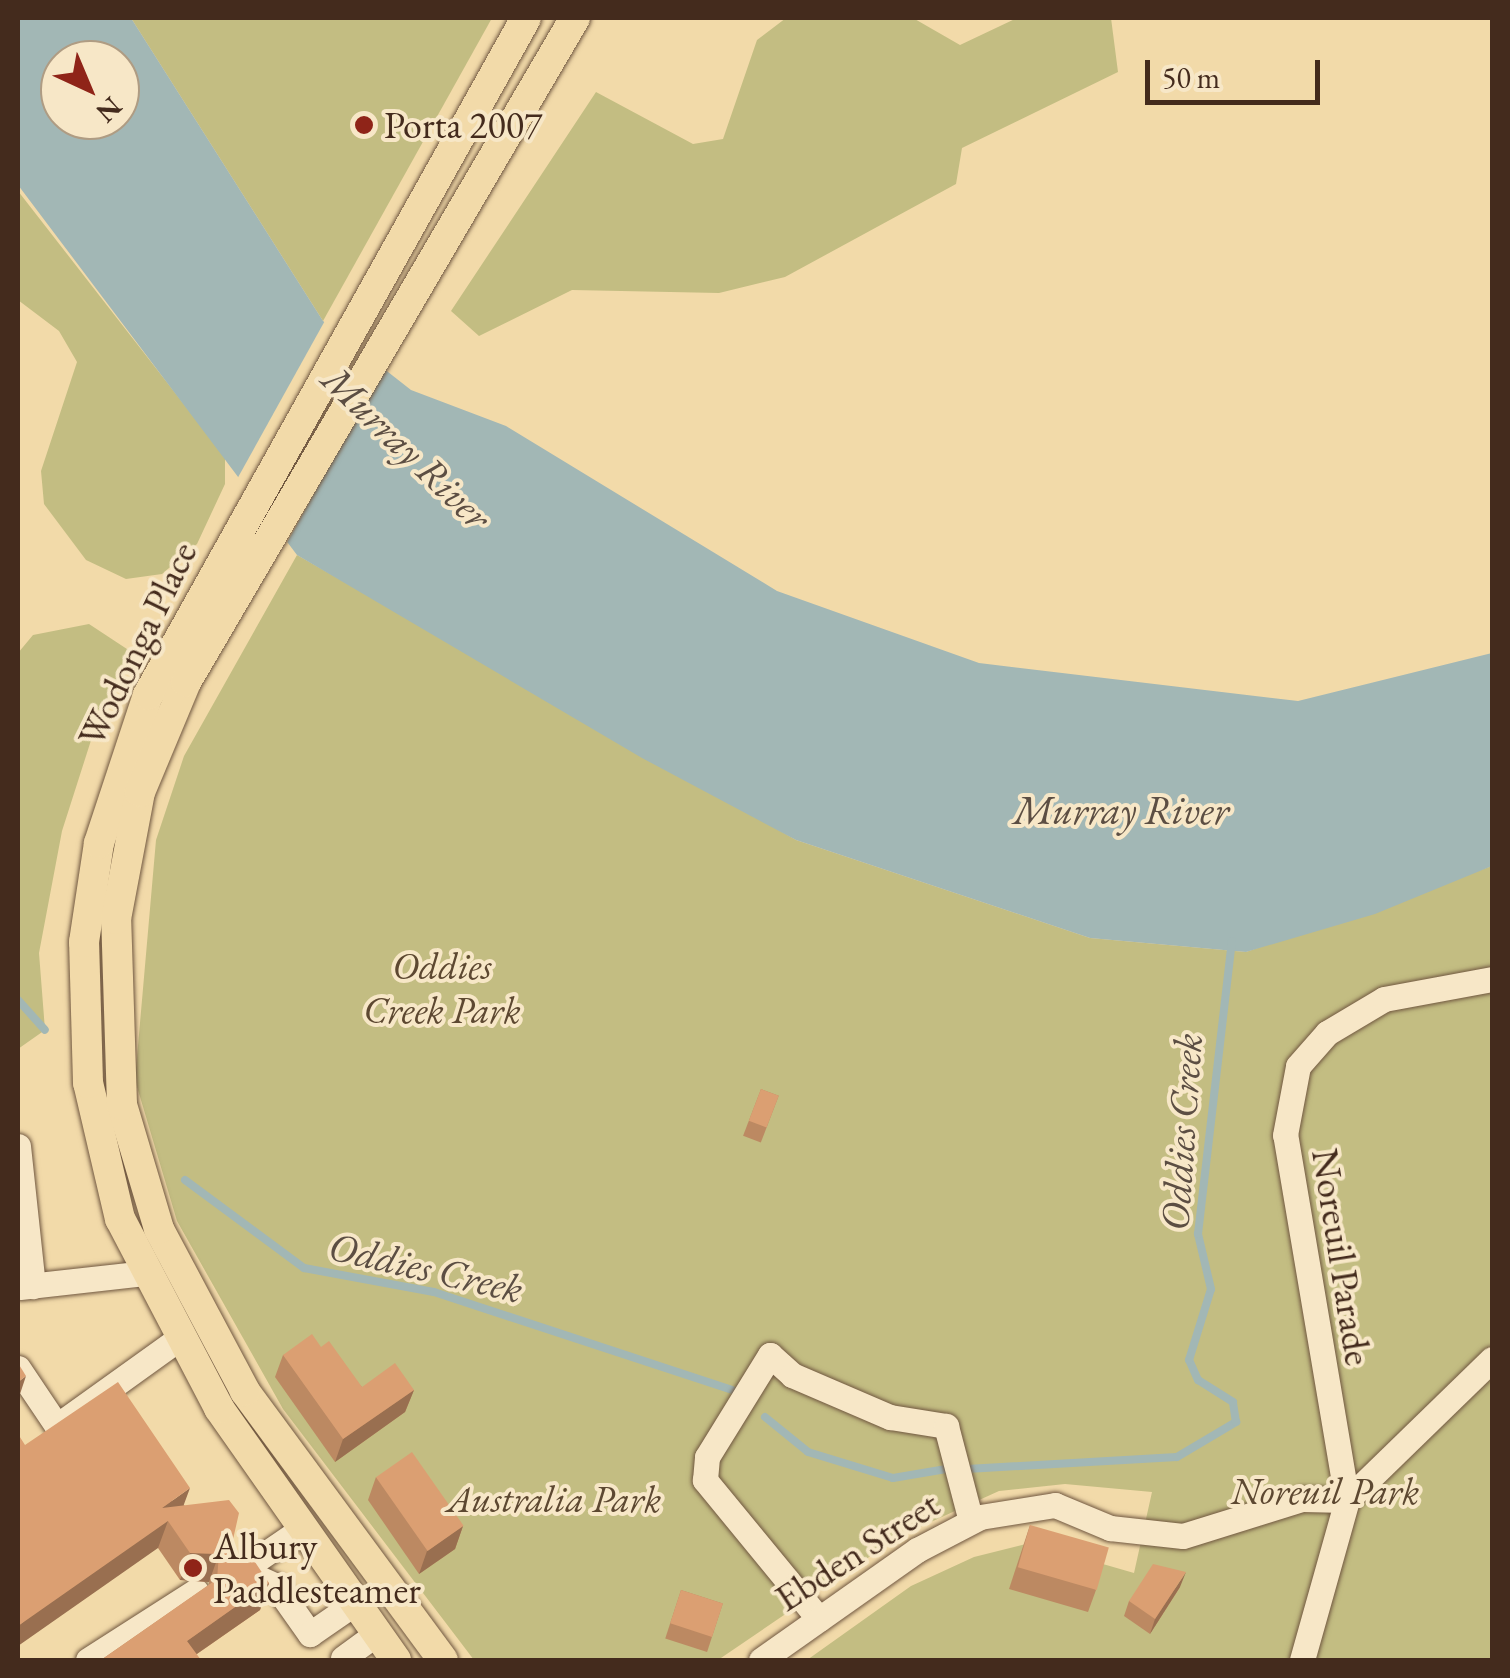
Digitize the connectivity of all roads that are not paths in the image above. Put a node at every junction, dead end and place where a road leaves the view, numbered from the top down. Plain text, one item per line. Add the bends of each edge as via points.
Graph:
1 (526, 18) edge
2 (575, 18) edge
3 (397, 281) junction
4 (240, 558) junction
5 (1492, 979) edge
6 (18, 1146) edge
7 (144, 1273) junction
8 (25, 1287) edge
9 (178, 1339) junction
10 (1492, 1358) edge
11 (18, 1368) edge
12 (1347, 1500) junction
13 (971, 1522) junction
14 (303, 1528) junction
15 (196, 1590) edge
16 (355, 1603) junction
17 (819, 1620) junction
18 (376, 1634) junction
19 (342, 1658) dead end
20 (88, 1660) edge
21 (396, 1660) edge
22 (443, 1660) edge
23 (761, 1660) edge
24 (1302, 1660) edge

1 - 3 main road
2 - 3 main road
3 - 4 main road, Wodonga Place
4 - 7 main road, Wodonga Place via 129,742 88,898 88,1082 104,1168
4 - 22 main road, Wodonga Place via 128,833 112,970 122,1105 159,1229 210,1336
5 - 12 street, Noreuil Parade via 1384,998 1327,1033 1298,1066 1284,1135
6 - 8 street
7 - 8 street
7 - 9 main road, Wodonga Place
9 - 11 street via 57,1426
9 - 14 main road, Wodonga Place
10 - 12 street, Noreuil Parade
12 - 13 street, Ebden Street via 1302,1499 1182,1536 1110,1528 1055,1505
12 - 24 street, Noreuil Parade
13 - 17 street, Ebden Street
13 - 17 street via 946,1426 890,1417 792,1375 770,1355 707,1457 705,1480
14 - 16 main road, Wodonga Place
14 - 16 street via 239,1574 276,1586 310,1634
15 - 20 street
16 - 18 main road, Wodonga Place
17 - 23 street, Ebden Street
18 - 19 street
18 - 21 main road, Wodonga Place

